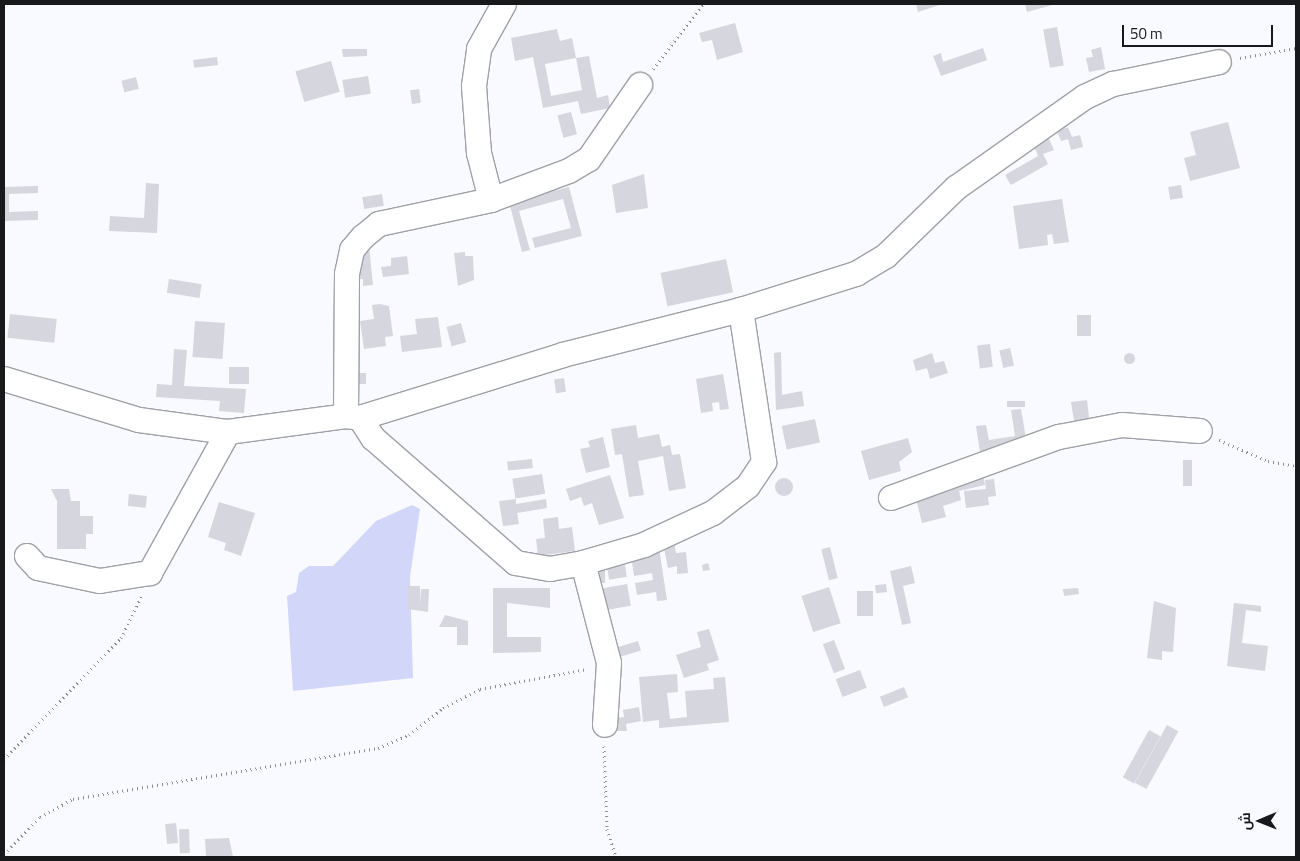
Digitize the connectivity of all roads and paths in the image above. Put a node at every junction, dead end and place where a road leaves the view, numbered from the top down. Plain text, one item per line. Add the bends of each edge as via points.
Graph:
1 (504, 4) edge
2 (703, 4) edge
3 (1296, 48) edge
4 (1219, 62) joint
5 (640, 85) joint
6 (491, 200) junction
7 (741, 310) junction
8 (4, 378) edge
9 (353, 417) junction
10 (1200, 431) joint
11 (228, 432) junction
12 (1296, 466) edge
13 (890, 498) dead end
14 (27, 556) dead end
15 (583, 563) junction
16 (150, 573) junction
17 (609, 663) junction
18 (605, 725) joint
19 (4, 758) edge
20 (4, 854) edge
21 (616, 857) edge

1 - 6 street via 479,49 474,86 479,153
2 - 5 path
3 - 4 path
4 - 7 street via 1113,84 1084,97 956,188 886,256 856,274
5 - 6 street via 589,159 546,182
6 - 9 street via 379,224 352,250 347,274
7 - 9 street via 563,355
7 - 15 street via 764,462 748,486 713,513 644,545
8 - 11 street via 139,420
9 - 11 street
9 - 15 street via 516,562 550,569
10 - 12 path via 1268,461
10 - 13 street via 1122,425 1059,438
11 - 16 street
14 - 16 street via 38,568 100,581
15 - 17 street
16 - 19 path via 132,622 121,638
17 - 18 street
17 - 20 path via 480,689 443,708 409,735 378,748 73,799 40,817
18 - 21 path via 607,828

